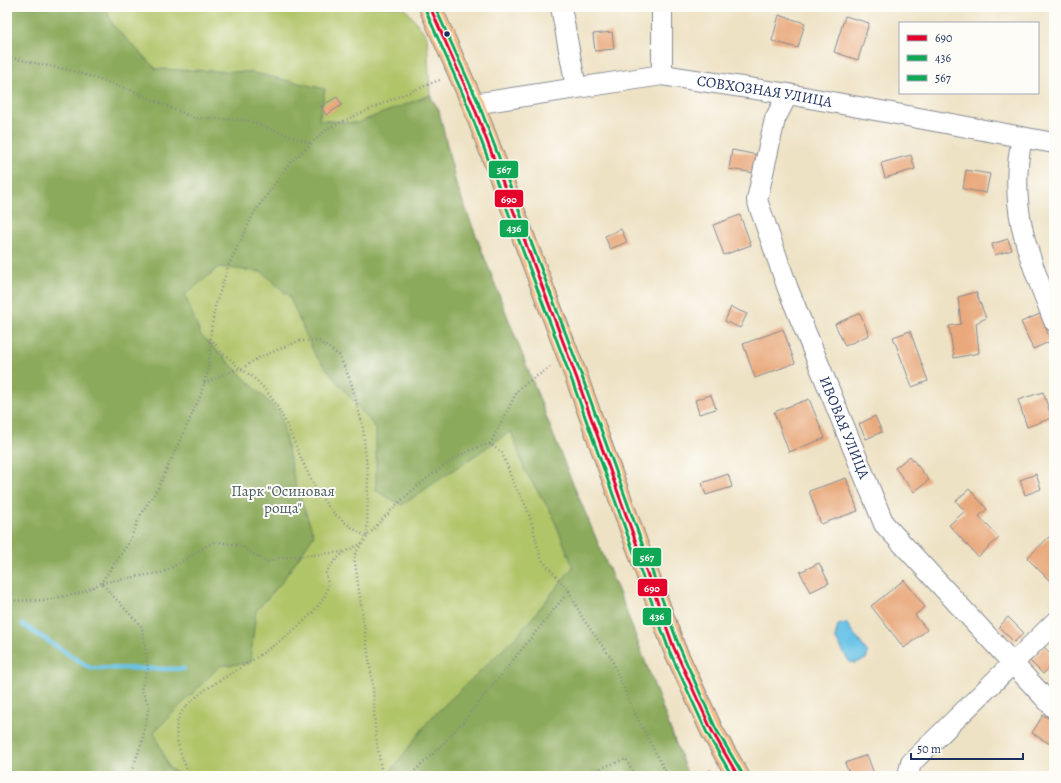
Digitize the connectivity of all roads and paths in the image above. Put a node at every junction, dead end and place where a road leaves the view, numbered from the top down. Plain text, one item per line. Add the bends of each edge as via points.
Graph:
1 (430, 7) edge
2 (561, 7) edge
3 (662, 7) edge
4 (7, 57) edge
5 (460, 72) junction
6 (662, 75) junction
7 (576, 87) junction
8 (788, 94) junction
9 (473, 104) junction
10 (1022, 138) junction
11 (310, 143) junction
12 (1054, 143) edge
13 (1054, 321) edge
14 (211, 338) junction
15 (568, 356) junction
16 (241, 369) junction
17 (204, 383) junction
18 (490, 444) junction
19 (367, 537) junction
20 (361, 544) junction
21 (343, 552) junction
22 (102, 583) junction
23 (569, 591) junction
24 (7, 601) edge
25 (1054, 623) edge
26 (1014, 664) junction
27 (1054, 708) edge
28 (130, 776) edge
29 (190, 776) edge
30 (382, 776) edge
31 (409, 776) edge
32 (578, 776) edge
33 (635, 776) edge
34 (668, 776) edge
35 (738, 776) edge
36 (908, 776) edge

1 - 5 main road
2 - 7 street
3 - 6 street
4 - 11 path via 77,72 133,91 194,118 247,120
5 - 9 main road
5 - 11 path via 328,128
6 - 7 street, СОВХОЗНАЯ УЛИЦА
6 - 8 street, СОВХОЗНАЯ УЛИЦА
7 - 9 street, СОВХОЗНАЯ УЛИЦА
8 - 10 street, СОВХОЗНАЯ УЛИЦА
8 - 26 street, ИВОВАЯ УЛИЦА via 775,119 757,200 788,289 884,524
9 - 15 main road
10 - 12 street, СОВХОЗНАЯ УЛИЦА
10 - 13 street via 1017,158 1016,184 1019,219 1026,248
11 - 14 path via 289,164 254,213 244,232 220,289
14 - 16 path
14 - 17 path
15 - 18 path via 519,388
15 - 35 main road via 674,648 712,731
16 - 17 path via 235,369 216,380
16 - 19 path via 258,382 283,414 307,471 326,504 349,527
16 - 19 path via 258,358 299,341 319,341 339,355 350,382 363,428 368,480
17 - 22 path via 158,488 142,512 128,544
18 - 19 path via 464,454 418,485
18 - 23 path via 502,454 526,506 541,558
19 - 20 path
20 - 21 path
20 - 30 path via 354,556
21 - 22 path via 280,558 267,562 240,546 216,542 164,572
21 - 29 path via 332,562 326,573 328,585 324,597 305,620 286,637 196,697 183,710 177,723 177,740
22 - 24 path via 81,593 46,600
22 - 28 path via 142,627 148,669 141,689 149,706 142,742
23 - 31 path via 462,723
23 - 34 path via 583,619 611,658 633,710
25 - 26 street
26 - 27 street, ИВОВАЯ УЛИЦА
26 - 36 street via 911,763
32 - 33 path via 626,759

